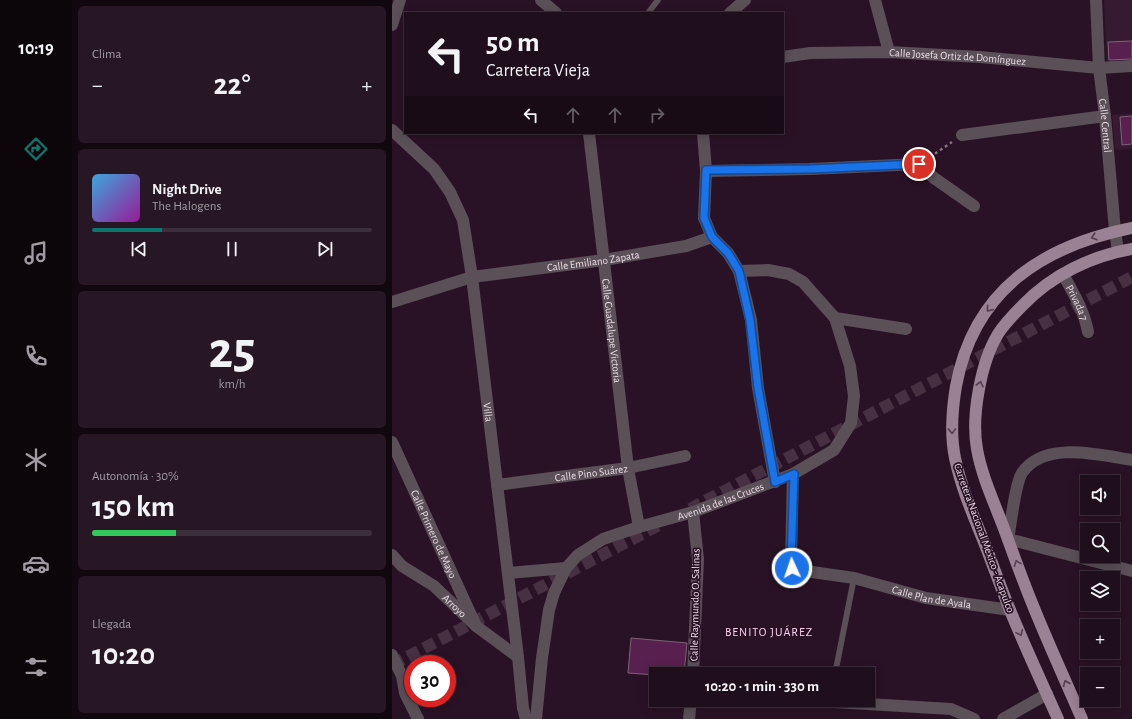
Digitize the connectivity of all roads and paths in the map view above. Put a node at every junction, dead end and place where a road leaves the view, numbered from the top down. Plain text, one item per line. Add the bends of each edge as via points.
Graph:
1 (400, 0) edge
2 (541, 0) edge
3 (658, 0) edge
4 (745, 0) edge
5 (875, 0) edge
6 (1096, 0) edge
7 (555, 12) edge
8 (649, 12) edge
9 (731, 12) edge
10 (392, 25) edge
11 (889, 52) junction
12 (784, 57) edge
13 (1132, 66) edge
14 (1099, 68) junction
15 (1105, 116) junction
16 (392, 130) edge
17 (589, 134) edge
18 (703, 134) edge
19 (962, 135) joint
20 (919, 164) junction
21 (706, 170) junction
22 (974, 206) dead end
23 (1132, 228) edge
24 (1115, 231) junction
25 (712, 237) junction
26 (1132, 249) edge
27 (1118, 252) junction
28 (604, 260) junction
29 (739, 271) junction
30 (1063, 274) junction
31 (472, 277) junction
32 (392, 302) edge
33 (835, 318) junction
34 (906, 329) dead end
35 (1088, 332) dead end
36 (392, 442) edge
37 (685, 456) dead end
38 (1132, 460) edge
39 (628, 468) junction
40 (794, 474) junction
41 (775, 482) junction
42 (498, 485) junction
43 (693, 512) junction
44 (639, 527) junction
45 (1008, 539) junction
46 (392, 555) edge
47 (566, 568) junction
48 (1132, 571) edge
49 (508, 573) junction
50 (854, 578) junction
51 (1010, 610) junction
52 (476, 626) junction
53 (392, 655) edge
54 (518, 657) junction
55 (693, 667) edge
56 (836, 667) edge
57 (1048, 694) junction
58 (875, 704) edge
59 (691, 707) edge
60 (418, 719) edge
61 (526, 719) edge
62 (536, 719) edge
63 (690, 719) edge
64 (974, 719) edge
65 (1003, 719) edge
66 (1058, 719) edge
67 (1082, 719) edge

1 - 10 street
2 - 7 street
3 - 8 lane
4 - 9 street
5 - 11 street
6 - 14 street, Calle Central
11 - 12 street, Calle Josefa Ortiz de Domínguez via 810,53
11 - 14 street, Calle Josefa Ortiz de Domínguez
13 - 14 street, Calle Josefa Ortiz de Domínguez
14 - 15 street, Calle Central
15 - 19 street
15 - 24 street, Calle Central
16 - 31 street, Villa via 434,169 450,192 463,220
17 - 28 street, Calle Guadalupe Victoria
18 - 21 street, Avenida de las Cruces
19 - 20 path
20 - 21 street
20 - 22 street via 934,178
21 - 25 street, Avenida de las Cruces via 704,218
23 - 24 main road, Carretera Nacional México - Acapulco
24 - 27 street, Calle Central
24 -> 51 main road, Carretera Nacional México - Acapulco via 1057,252 1029,267 1008,285 985,313 969,341 959,369 953,404 955,458 967,498
25 - 28 street, Calle Emiliano Zapata via 686,246
25 - 29 street, Avenida de las Cruces via 728,253
26 - 27 main road, Carretera Nacional México - Acapulco
27 - 30 main road, Carretera Nacional México - Acapulco via 1092,260
28 - 31 street, Calle Emiliano Zapata
28 - 39 street, Calle Guadalupe Victoria
29 - 33 street via 768,270 789,274 803,282
29 - 41 street, Avenida de las Cruces via 750,320 758,388
30 - 35 street, Privada 7 via 1081,306
45 -> 30 main road, Carretera Nacional México - Acapulco via 983,473 977,448 979,388 987,359 998,335 1031,297
31 - 32 street, Calle Emiliano Zapata
31 - 42 street, Villa
33 - 34 street
33 - 40 street via 850,366 854,396 851,423 834,450
36 - 52 street, Calle Primero de Mayo
37 - 39 street, Calle Pino Suárez
38 - 45 street via 1072,451 1042,457 1022,474
39 - 42 street, Calle Pino Suárez
39 - 44 street, Calle Guadalupe Victoria
40 - 41 street
40 - 50 street, Calle Plan de Ayala via 792,568
41 - 43 street, Avenida de las Cruces
42 - 49 street, Villa
43 - 44 street, Avenida de las Cruces
43 - 55 street, Calle Raymundo O. Salinas via 698,559
44 - 47 street, Avenida de las Cruces via 603,539 578,555
45 - 48 street
67 -> 45 main road, Carretera Nacional México - Acapulco via 1034,608
46 - 52 street, Arroyo via 402,566 434,586
47 - 49 street
47 - 62 street, Avenida de las Cruces via 554,592 549,610
49 - 54 street, Villa
50 - 51 street, Calle Plan de Ayala via 926,598
50 - 56 lane
51 -> 57 main road, Carretera Nacional México - Acapulco
52 - 54 street, Arroyo
53 - 60 street via 402,676 405,693
54 - 61 street, Villa
57 - 65 street
57 - 66 main road, Carretera Nacional México - Acapulco
58 - 64 street via 951,708
59 - 63 street

